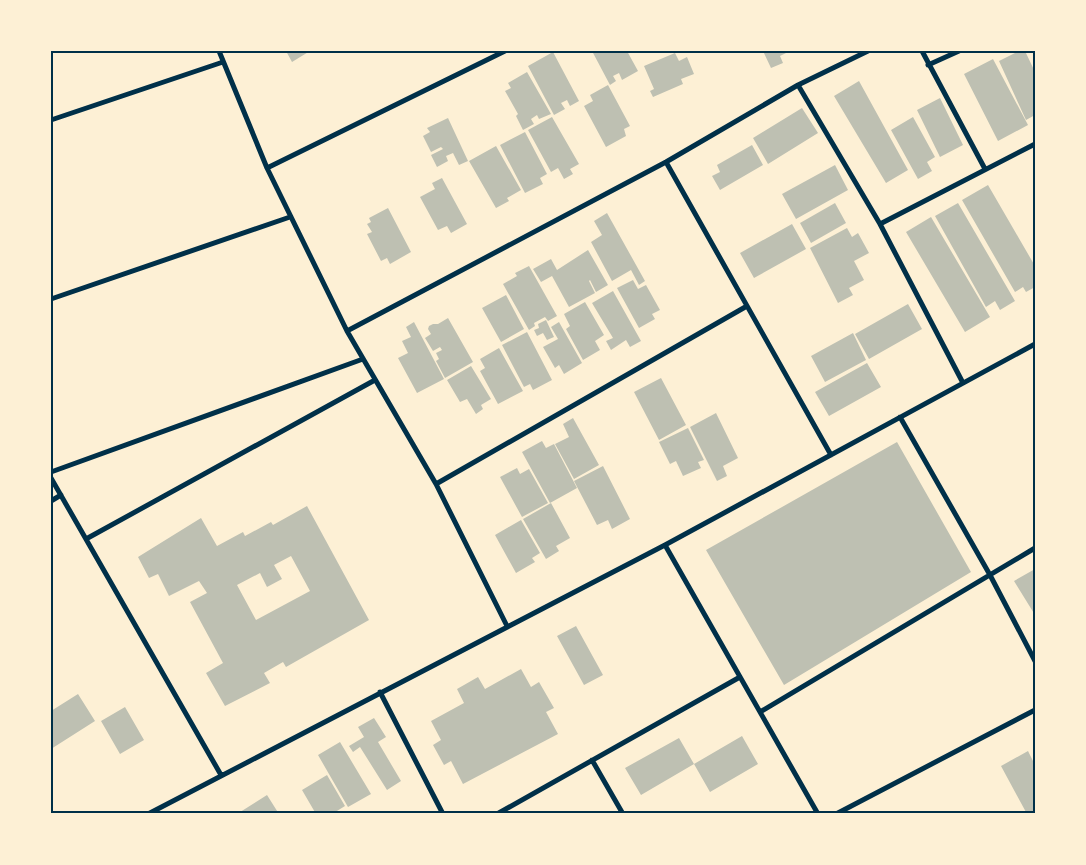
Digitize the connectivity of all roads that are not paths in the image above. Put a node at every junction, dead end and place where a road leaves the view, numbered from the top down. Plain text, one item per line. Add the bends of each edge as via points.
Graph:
1 (219, 51) edge
2 (505, 51) edge
3 (868, 51) edge
4 (922, 51) edge
5 (959, 51) edge
6 (223, 62) junction
7 (928, 64) junction
8 (798, 86) junction
9 (51, 120) edge
10 (1035, 144) edge
11 (666, 162) junction
12 (267, 168) junction
13 (985, 169) junction
14 (290, 217) junction
15 (880, 224) junction
16 (51, 298) edge
17 (747, 306) junction
18 (347, 331) junction
19 (1035, 344) edge
20 (363, 359) junction
21 (375, 380) junction
22 (963, 383) junction
23 (900, 417) junction
24 (831, 455) junction
25 (51, 472) edge
26 (51, 478) edge
27 (436, 484) junction
28 (61, 496) junction
29 (51, 501) edge
30 (86, 539) junction
31 (665, 545) junction
32 (1035, 548) edge
33 (990, 575) junction
34 (507, 626) junction
35 (1035, 660) edge
36 (740, 677) junction
37 (380, 692) junction
38 (1035, 710) edge
39 (760, 712) junction
40 (592, 760) junction
41 (222, 775) junction
42 (148, 814) edge
43 (443, 814) edge
44 (497, 814) edge
45 (623, 814) edge
46 (818, 814) edge
47 (836, 814) edge

1 - 6 street
2 - 12 street
3 - 8 street
4 - 7 street
5 - 7 street
6 - 9 street
6 - 12 street
7 - 13 street
8 - 11 street
8 - 15 street
10 - 13 street
11 - 17 street
11 - 18 street
12 - 14 street
13 - 15 street
14 - 16 street
14 - 18 street
15 - 22 street
17 - 24 street
17 - 27 street
18 - 20 street
19 - 22 street
20 - 21 street
20 - 25 street
21 - 27 street
21 - 30 street
22 - 23 street
23 - 24 street
23 - 33 street
24 - 31 street
26 - 28 street
27 - 34 street
28 - 29 street
28 - 30 street
30 - 41 street
31 - 34 street
31 - 36 street
32 - 33 street
33 - 35 street
33 - 39 street
34 - 37 street
36 - 39 street
36 - 40 street
37 - 41 street
37 - 43 street
38 - 47 street
39 - 46 street
40 - 44 street
40 - 45 street
41 - 42 street

